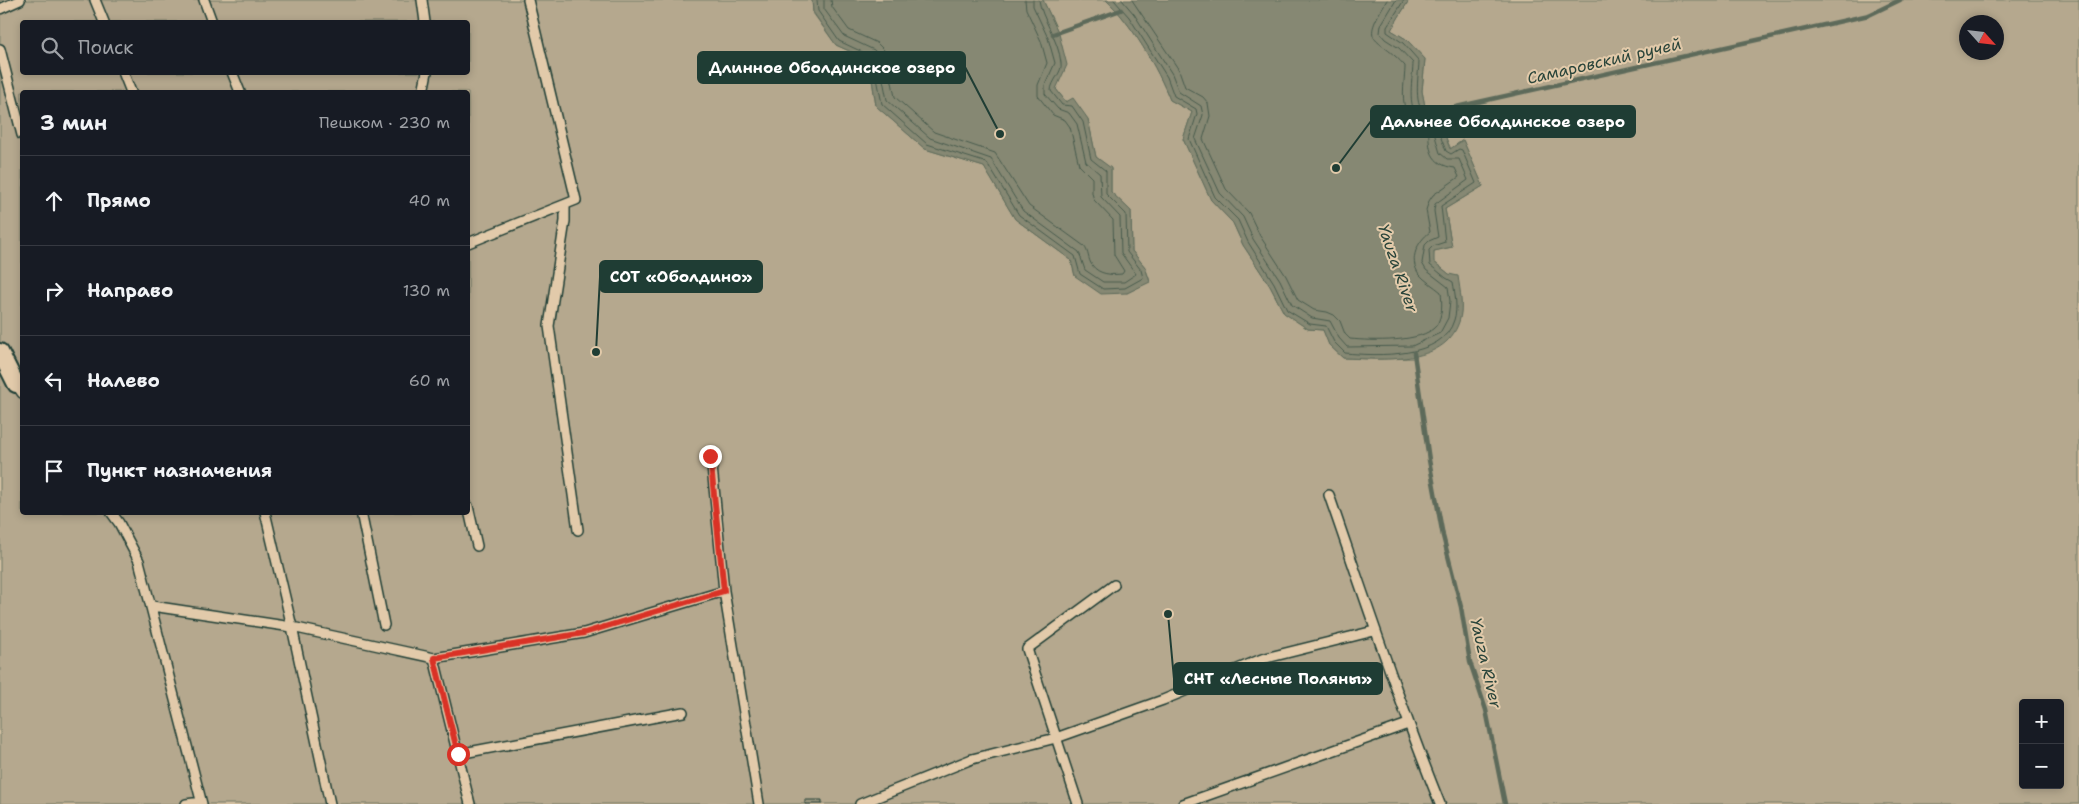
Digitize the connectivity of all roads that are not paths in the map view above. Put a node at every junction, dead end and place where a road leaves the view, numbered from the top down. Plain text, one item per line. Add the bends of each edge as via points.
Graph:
1 (20, 0) edge
2 (95, 0) edge
3 (204, 0) edge
4 (422, 0) edge
5 (528, 0) edge
6 (0, 9) edge
7 (103, 20) edge
8 (211, 20) edge
9 (426, 20) edge
10 (0, 49) edge
11 (124, 75) edge
12 (233, 75) edge
13 (426, 75) edge
14 (130, 90) edge
15 (239, 90) edge
16 (423, 90) edge
17 (20, 127) edge
18 (565, 204) junction
19 (470, 242) edge
20 (0, 352) edge
21 (20, 383) edge
22 (710, 456) dead end
23 (1329, 495) dead end
24 (113, 515) edge
25 (267, 515) edge
26 (362, 515) edge
27 (470, 515) edge
28 (578, 530) dead end
29 (477, 546) dead end
30 (1114, 585) dead end
31 (724, 591) junction
32 (152, 606) junction
33 (384, 625) dead end
34 (292, 627) junction
35 (1374, 631) junction
36 (434, 658) junction
37 (683, 712) dead end
38 (1408, 724) junction
39 (1056, 738) junction
40 (458, 754) junction
41 (201, 803) edge
42 (186, 804) edge
43 (330, 804) edge
44 (470, 804) edge
45 (759, 804) edge
46 (860, 804) edge
47 (1078, 804) edge
48 (1183, 804) edge
49 (1440, 804) edge

1 - 6 lane
2 - 7 lane
3 - 8 lane
4 - 9 lane
5 - 18 lane via 576,200
10 - 17 lane
11 - 14 lane
12 - 15 lane
13 - 16 lane
18 - 19 lane
18 - 28 lane via 549,326
20 - 21 street
22 - 31 lane
23 - 35 lane
24 - 32 lane via 139,562
25 - 34 lane
26 - 33 lane
27 - 29 lane
30 - 39 lane via 1027,649
31 - 36 lane via 584,633
31 - 45 lane
32 - 34 lane
32 - 41 lane
34 - 36 lane
34 - 43 lane
35 - 38 lane
35 - 39 lane via 1262,658 1163,700
36 - 40 lane
37 - 40 lane
38 - 48 lane
38 - 49 lane
39 - 46 lane via 972,759
39 - 47 lane
40 - 44 lane
41 - 42 lane

